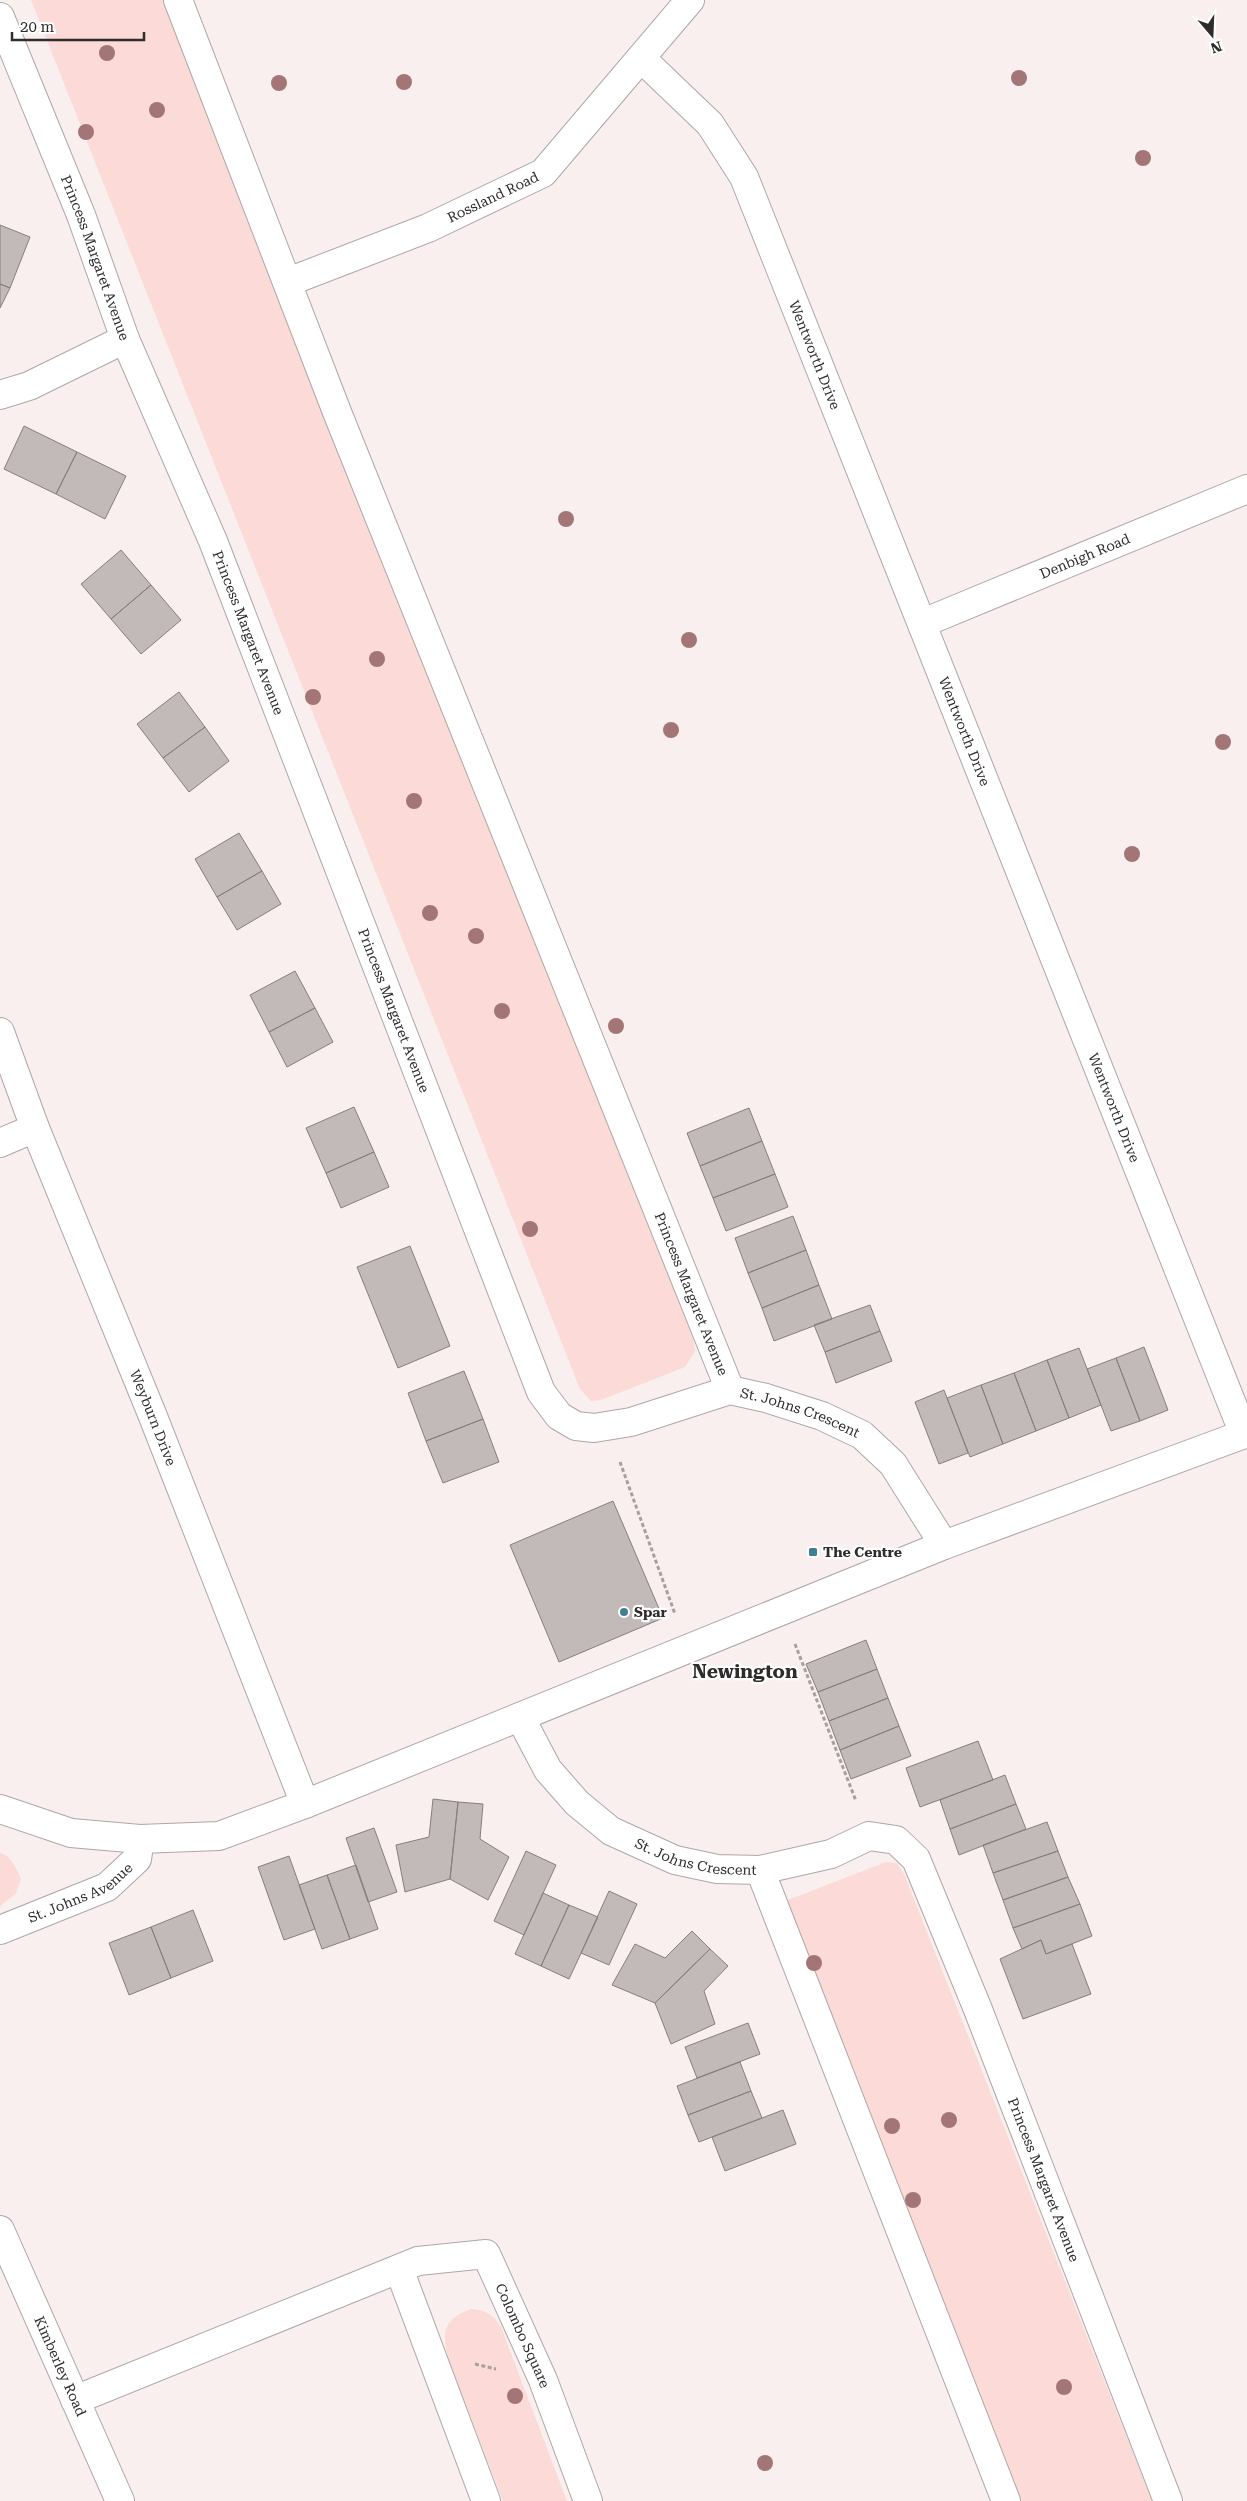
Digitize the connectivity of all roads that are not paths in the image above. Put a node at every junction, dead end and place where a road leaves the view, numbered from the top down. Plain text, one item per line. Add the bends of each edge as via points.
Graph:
1 (178, 0) edge
2 (690, 0) edge
3 (0, 17) edge
4 (641, 58) junction
5 (288, 282) junction
6 (125, 339) junction
7 (0, 395) edge
8 (1247, 489) edge
9 (923, 623) junction
10 (0, 1032) edge
11 (35, 1128) junction
12 (0, 1143) edge
13 (730, 1390) junction
14 (606, 1424) joint
15 (1245, 1433) edge
16 (944, 1545) junction
17 (520, 1717) junction
18 (305, 1804) junction
19 (0, 1809) edge
20 (869, 1836) joint
21 (140, 1839) junction
22 (760, 1870) junction
23 (0, 1930) edge
24 (0, 2230) edge
25 (398, 2269) junction
26 (75, 2400) junction
27 (120, 2501) edge
28 (486, 2501) edge
29 (588, 2501) edge
30 (1006, 2501) edge
31 (1168, 2501) edge

1 - 5 street, Princess Margaret Avenue
2 - 4 street, Rossland Road
3 - 6 street, Princess Margaret Avenue via 81,215
4 - 5 street, Rossland Road via 543,173 428,228
4 - 9 street, Wentworth Drive via 710,124 744,177
5 - 13 street, Princess Margaret Avenue via 341,422
6 - 7 street via 29,386
6 - 14 street, Princess Margaret Avenue via 213,542 542,1392 559,1416 576,1426 594,1428
8 - 9 street, Denbigh Road
9 - 15 street, Wentworth Drive
10 - 11 street, Weyburn Drive
11 - 12 street
11 - 18 street, Weyburn Drive via 152,1414
13 - 14 street, St. Johns Crescent via 631,1422
13 - 16 street, St. Johns Crescent via 822,1416 862,1435 893,1464
15 - 16 street
16 - 17 street
17 - 18 street
17 - 22 street, St. Johns Crescent via 548,1770 577,1803 611,1831 675,1860 717,1869
18 - 21 street, St. Johns Avenue via 219,1836
19 - 21 street, St. Johns Avenue via 71,1833
20 - 22 street, St. Johns Crescent via 832,1854
20 - 31 street, Princess Margaret Avenue via 896,1840 916,1859
21 - 23 street, St. Johns Avenue via 137,1859 107,1887
22 - 30 street
24 - 26 street, Kimberley Road
25 - 26 street, Colombo Square
25 - 28 street
25 - 29 street, Colombo Square via 418,2261 486,2254 543,2380
26 - 27 street, Kimberley Road

